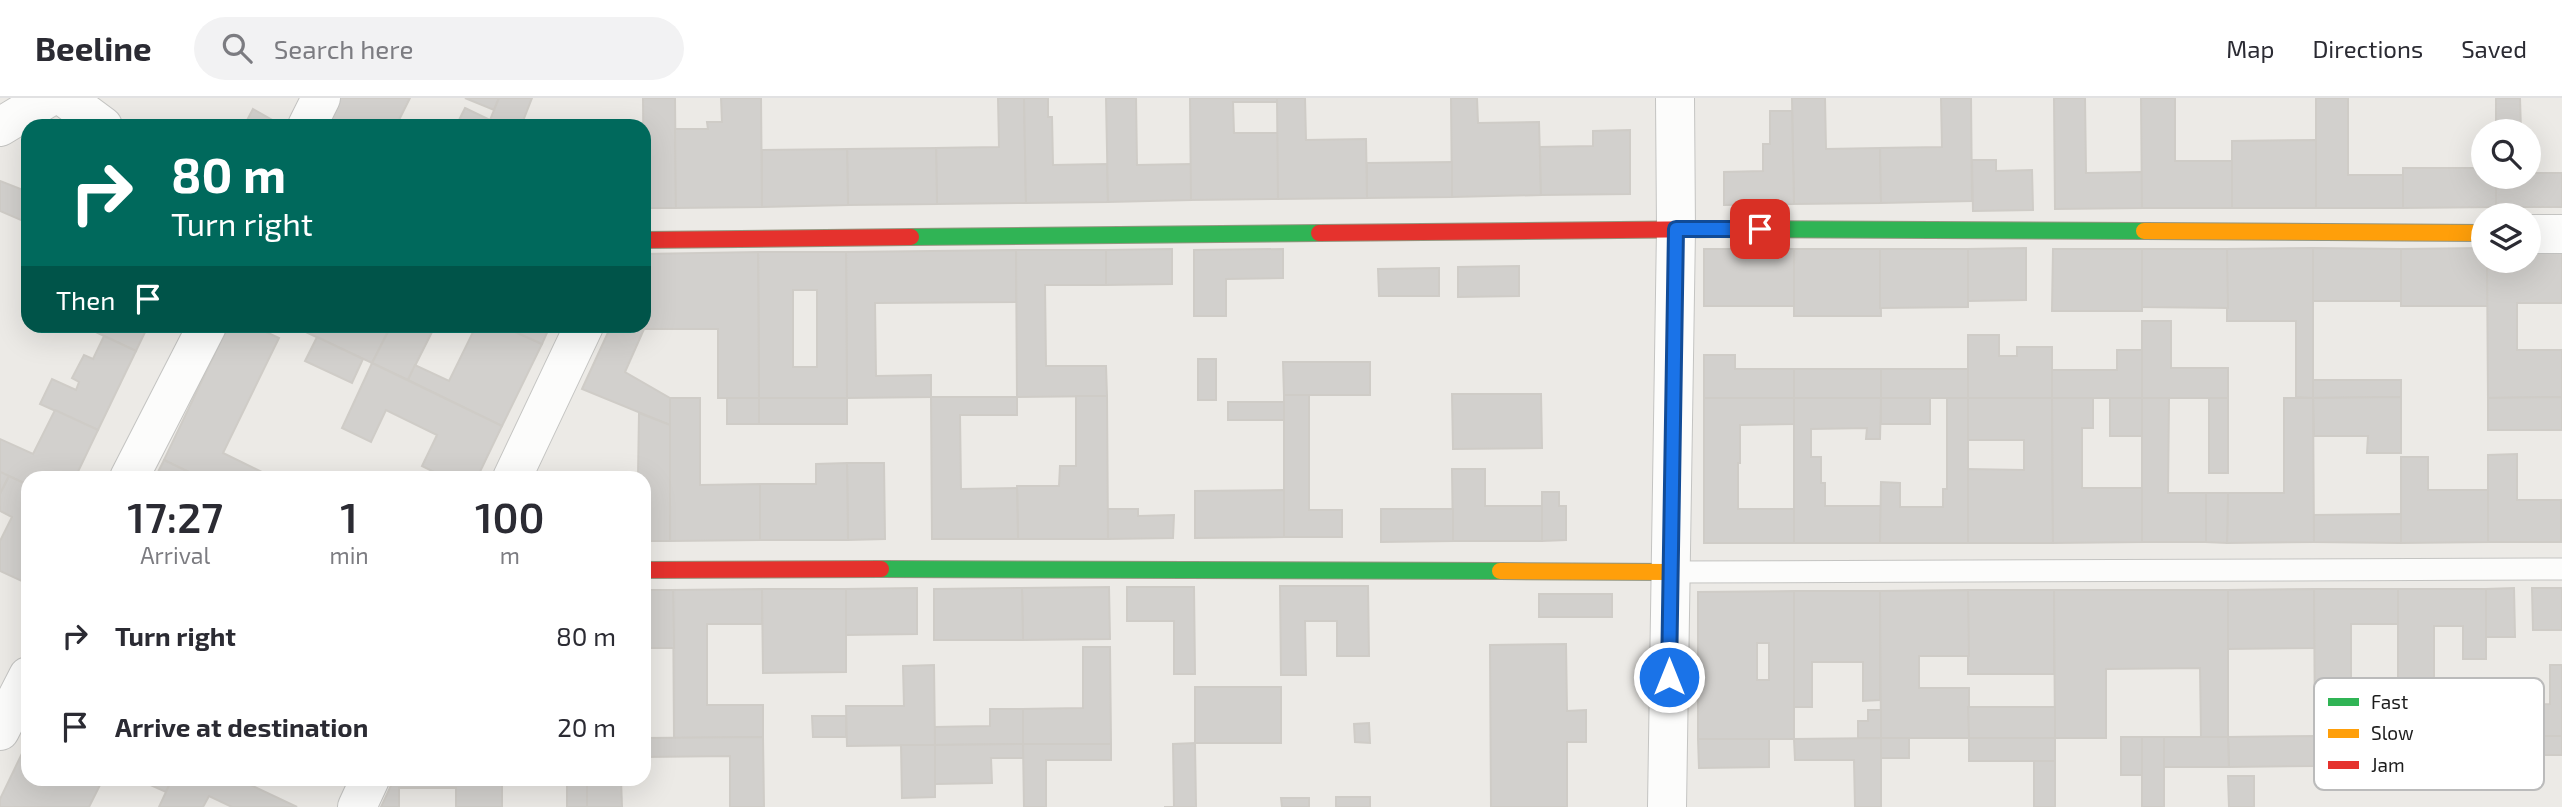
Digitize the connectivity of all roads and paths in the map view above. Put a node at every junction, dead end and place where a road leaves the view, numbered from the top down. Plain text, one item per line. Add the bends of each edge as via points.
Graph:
1 (48, 98) edge
2 (321, 98) edge
3 (1675, 98) edge
4 (310, 119) edge
5 (0, 127) edge
6 (1676, 229) junction
7 (2471, 233) edge
8 (2541, 234) edge
9 (2562, 234) edge
10 (651, 240) edge
11 (203, 333) edge
12 (581, 333) edge
13 (134, 471) edge
14 (515, 471) edge
15 (2562, 569) edge
16 (651, 570) edge
17 (1670, 572) junction
18 (21, 690) edge
19 (0, 731) edge
20 (366, 786) edge
21 (356, 807) edge
22 (1667, 807) edge

1 - 5 street
2 - 4 street
3 - 6 street
6 - 7 street
6 - 10 street
6 - 17 street
8 - 9 street
11 - 13 street
12 - 14 street
15 - 17 lane
16 - 17 street
17 - 22 street
18 - 19 street
20 - 21 street

